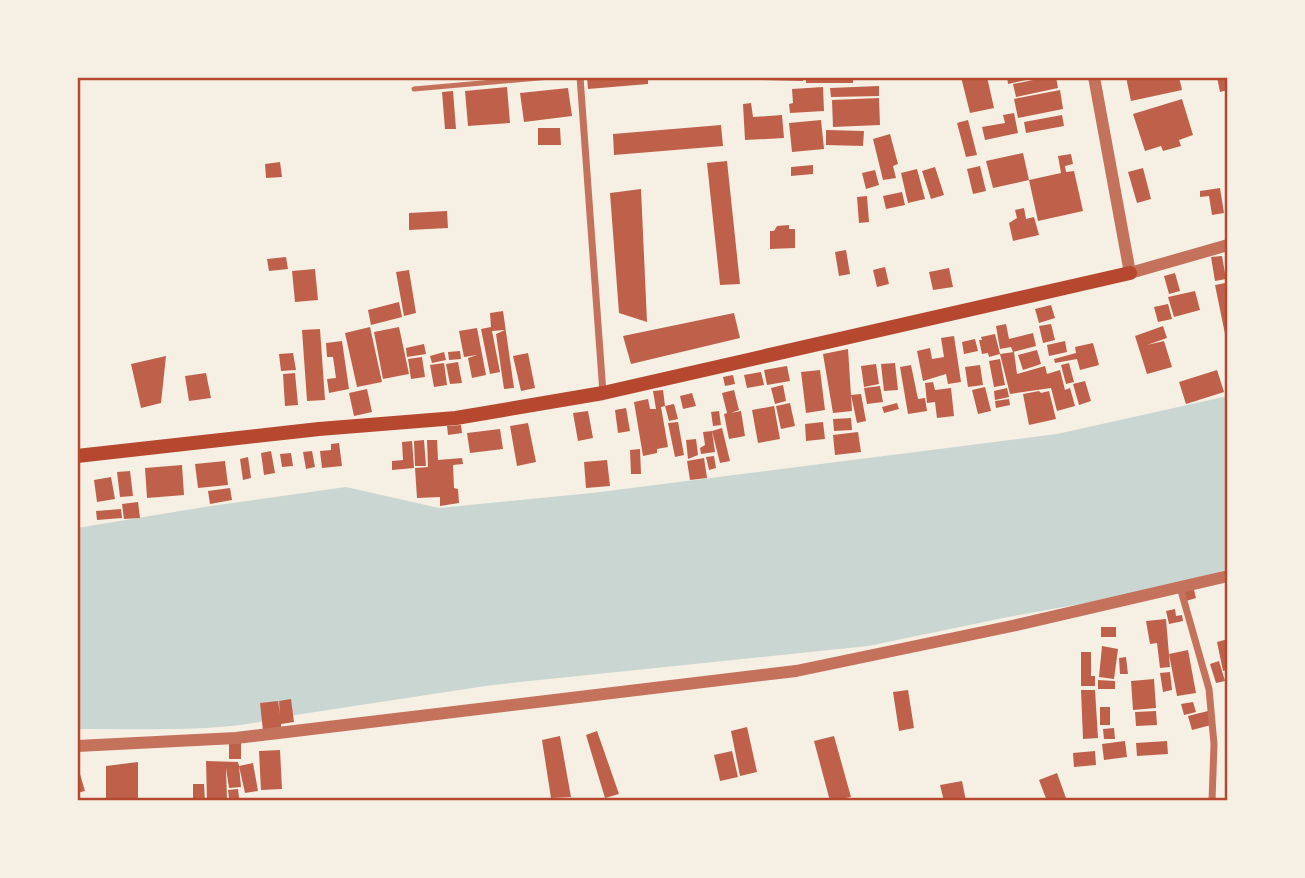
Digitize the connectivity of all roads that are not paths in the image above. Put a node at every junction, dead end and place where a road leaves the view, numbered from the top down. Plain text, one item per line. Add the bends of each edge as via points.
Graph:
1 (550, 77) edge
2 (580, 77) edge
3 (1094, 77) edge
4 (414, 89) dead end
5 (1228, 246) edge
6 (1130, 273) junction
7 (603, 393) junction
8 (77, 456) edge
9 (1228, 576) edge
10 (1180, 586) junction
11 (77, 746) edge
12 (1212, 801) edge

1 - 4 lane
2 - 7 street
3 - 6 street
5 - 6 street
6 - 7 main road
7 - 8 main road via 456,418
9 - 10 street
10 - 11 street via 796,671 236,738
10 - 12 street via 1209,689 1214,744

